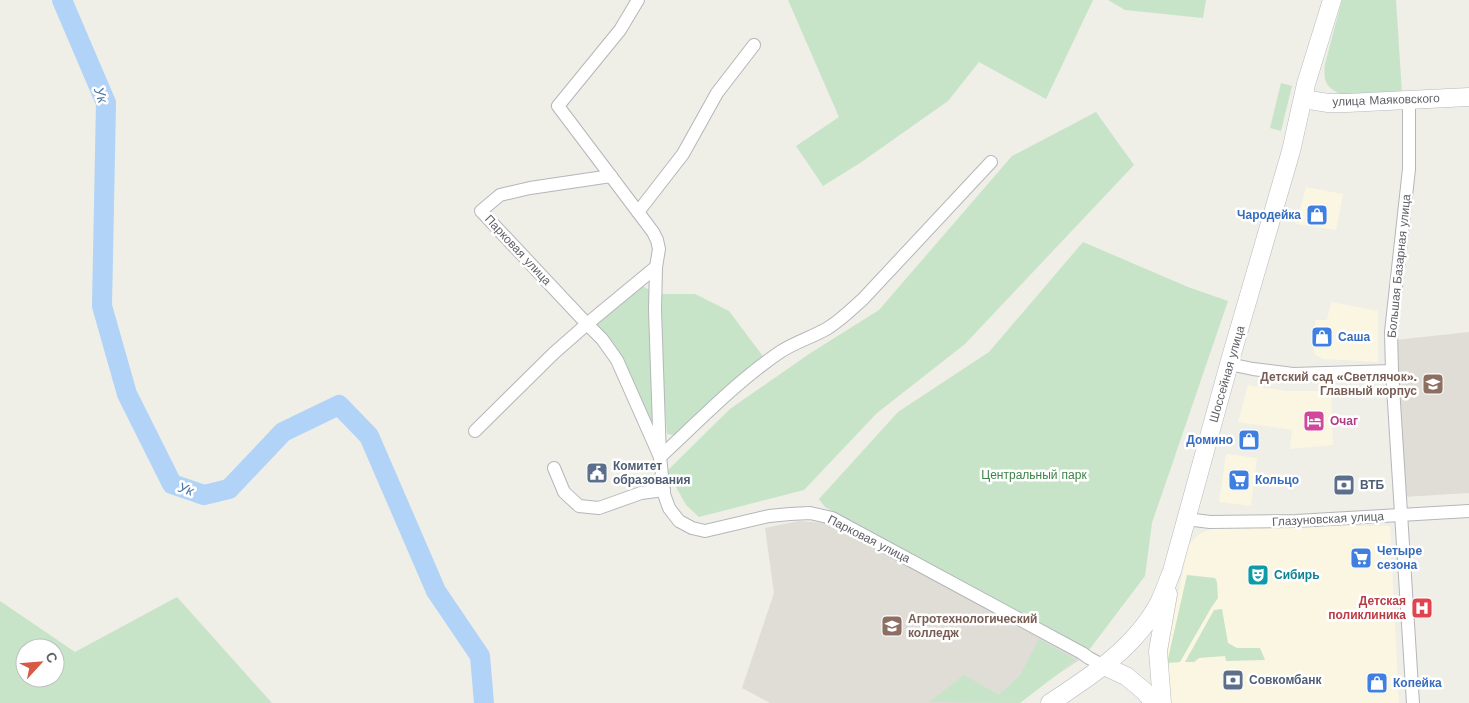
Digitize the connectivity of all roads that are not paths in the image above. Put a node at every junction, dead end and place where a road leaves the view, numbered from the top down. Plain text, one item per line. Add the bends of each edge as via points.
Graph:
1 (638, 0) edge
2 (1332, 0) edge
3 (754, 45) dead end
4 (1469, 97) edge
5 (1303, 99) junction
6 (1409, 99) junction
7 (991, 162) dead end
8 (611, 176) junction
9 (638, 212) junction
10 (656, 267) junction
11 (587, 324) junction
12 (1229, 364) junction
13 (1392, 371) junction
14 (475, 431) dead end
15 (660, 457) junction
16 (554, 468) dead end
17 (664, 490) junction
18 (1469, 511) edge
19 (1401, 515) junction
20 (1186, 519) junction
21 (1172, 571) junction
22 (1104, 666) junction
23 (1050, 703) edge
24 (1154, 703) edge
25 (1162, 703) edge
26 (1413, 703) edge

1 - 8 street, Парковая улица via 620,30 558,106
2 - 5 main road, Шоссейная улица
3 - 9 street via 717,93 683,154
4 - 6 main road, улица Маяковского
5 - 6 main road, улица Маяковского via 1347,103
5 - 12 main road, Шоссейная улица
6 - 13 street, Большая Базарная улица via 1409,169 1392,315
7 - 15 street via 848,313 828,328 782,350 755,370
8 - 9 street, Парковая улица
8 - 11 street, Парковая улица via 500,195 481,210
9 - 10 street, Парковая улица via 653,232 660,249
10 - 11 street
10 - 15 street, Парковая улица
11 - 14 street
11 - 15 street, Парковая улица via 617,360
12 - 13 street via 1293,374
12 - 20 main road, Шоссейная улица
13 - 19 street, Большая Базарная улица
15 - 17 street, Парковая улица
16 - 17 street via 564,492 579,506 599,508 641,493
17 - 22 street, Парковая улица via 669,508 678,520 705,531 769,516 810,513 832,518
18 - 19 street, Глазуновская улица
19 - 20 street, Глазуновская улица via 1296,522
19 - 26 street, Большая Базарная улица
20 - 21 main road, Шоссейная улица
21 - 22 main road, Шоссейная улица via 1150,617 1136,636
21 - 25 main road via 1158,651
22 - 23 main road, Шоссейная улица
22 - 24 main road via 1126,676

